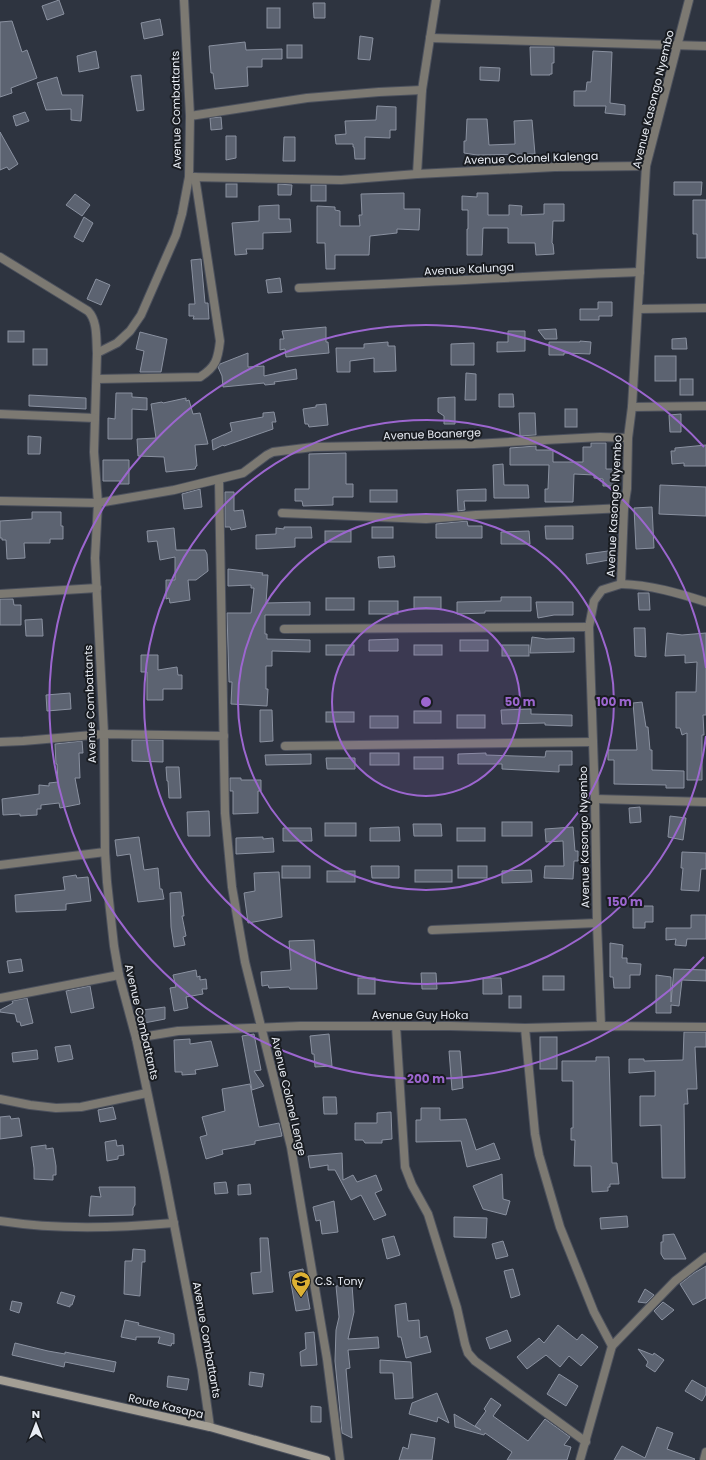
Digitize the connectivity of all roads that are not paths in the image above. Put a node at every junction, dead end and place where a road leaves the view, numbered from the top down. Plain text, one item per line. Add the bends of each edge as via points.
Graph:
1 (184, 0) edge
2 (436, 0) edge
3 (689, 0) edge
4 (430, 38) junction
5 (678, 45) junction
6 (706, 46) edge
7 (422, 90) junction
8 (190, 116) junction
9 (646, 166) junction
10 (417, 174) junction
11 (192, 177) junction
12 (0, 257) edge
13 (640, 272) junction
14 (299, 288) dead end
15 (706, 308) edge
16 (638, 309) junction
17 (97, 353) junction
18 (97, 379) junction
19 (706, 406) edge
20 (632, 407) junction
21 (0, 414) edge
22 (95, 418) junction
23 (628, 438) junction
24 (219, 480) junction
25 (0, 501) edge
26 (98, 503) junction
27 (624, 508) junction
28 (282, 513) dead end
29 (621, 584) junction
30 (96, 588) junction
31 (0, 594) edge
32 (706, 602) edge
33 (589, 627) junction
34 (284, 629) dead end
35 (104, 734) junction
36 (224, 736) junction
37 (0, 742) edge
38 (593, 742) junction
39 (285, 746) dead end
40 (596, 799) junction
41 (706, 802) edge
42 (104, 852) junction
43 (0, 865) edge
44 (597, 924) junction
45 (432, 930) dead end
46 (119, 975) junction
47 (0, 998) edge
48 (396, 1026) junction
49 (601, 1026) junction
50 (261, 1027) junction
51 (706, 1027) edge
52 (525, 1028) junction
53 (136, 1038) junction
54 (147, 1093) junction
55 (0, 1099) edge
56 (0, 1221) edge
57 (174, 1223) junction
58 (706, 1257) edge
59 (612, 1346) junction
60 (0, 1380) edge
61 (210, 1427) junction
62 (586, 1442) junction
63 (706, 1452) edge
64 (326, 1460) edge
65 (340, 1460) edge
66 (580, 1460) edge
67 (704, 1460) edge

1 - 8 street, Avenue Combattants
2 - 4 street
3 - 5 street, Avenue Kasongo Nyembo
4 - 5 street
4 - 7 street
5 - 6 street
5 - 9 street, Avenue Kasongo Nyembo
7 - 8 street via 307,98
7 - 10 street
8 - 11 street, Avenue Combattants
9 - 10 street, Avenue Colonel Kalenga via 555,167
9 - 13 street, Avenue Kasongo Nyembo
10 - 11 street, Avenue Colonel Kalenga via 341,180
11 - 17 street, Avenue Combattants via 176,235 141,315 130,331 117,343
11 - 18 street via 220,340 215,362 210,371 200,377
12 - 17 street via 88,311 94,321
13 - 14 street, Avenue Kalunga
13 - 16 street, Avenue Kasongo Nyembo
15 - 16 street
16 - 20 street, Avenue Kasongo Nyembo
17 - 18 street, Avenue Combattants
18 - 22 street, Avenue Combattants
19 - 20 street
20 - 23 street, Avenue Kasongo Nyembo
21 - 22 street
22 - 26 street, Avenue Combattants via 94,452
23 - 24 street, Avenue Boanerge via 313,447 274,452 243,473
23 - 27 street, Avenue Kasongo Nyembo
24 - 26 street, Avenue Boanerge
24 - 36 street, Avenue Colonel Lenge
25 - 26 street, Avenue Boanerge
26 - 30 street, Avenue Combattants
27 - 28 street via 426,519
27 - 29 street, Avenue Kasongo Nyembo
29 - 32 street via 671,591
29 - 33 street, Avenue Kasongo Nyembo via 602,590 594,601
30 - 31 street
30 - 35 street, Avenue Combattants
33 - 34 street
33 - 38 street, Avenue Kasongo Nyembo
35 - 36 street
35 - 37 street
35 - 42 street, Avenue Combattants
36 - 50 street, Avenue Colonel Lenge via 225,813 232,887 245,962
38 - 39 street
38 - 40 street, Avenue Kasongo Nyembo
40 - 41 street
40 - 44 street, Avenue Kasongo Nyembo
42 - 43 street
42 - 46 street, Avenue Combattants
44 - 45 street
44 - 49 street, Avenue Kasongo Nyembo
46 - 47 street
46 - 53 street, Avenue Combattants
48 - 50 street, Avenue Guy Hoka
48 - 52 street, Avenue Guy Hoka
48 - 62 street via 405,1167 428,1214 468,1353 475,1362
49 - 51 street, Avenue Guy Hoka
49 - 52 street, Avenue Guy Hoka
50 - 53 street, Avenue Guy Hoka via 178,1031
50 - 65 street, Avenue Colonel Lenge via 292,1154 327,1359
52 - 59 street via 539,1156 560,1227 594,1312
53 - 54 street, Avenue Combattants
54 - 55 street via 81,1107 56,1108
54 - 57 street, Avenue Combattants
56 - 57 street via 71,1228 123,1228
57 - 61 street, Avenue Combattants via 202,1370
58 - 59 street via 675,1281
59 - 62 street
60 - 61 main road, Route Kasapa
61 - 64 main road, Route Kasapa
62 - 66 street
63 - 67 street

